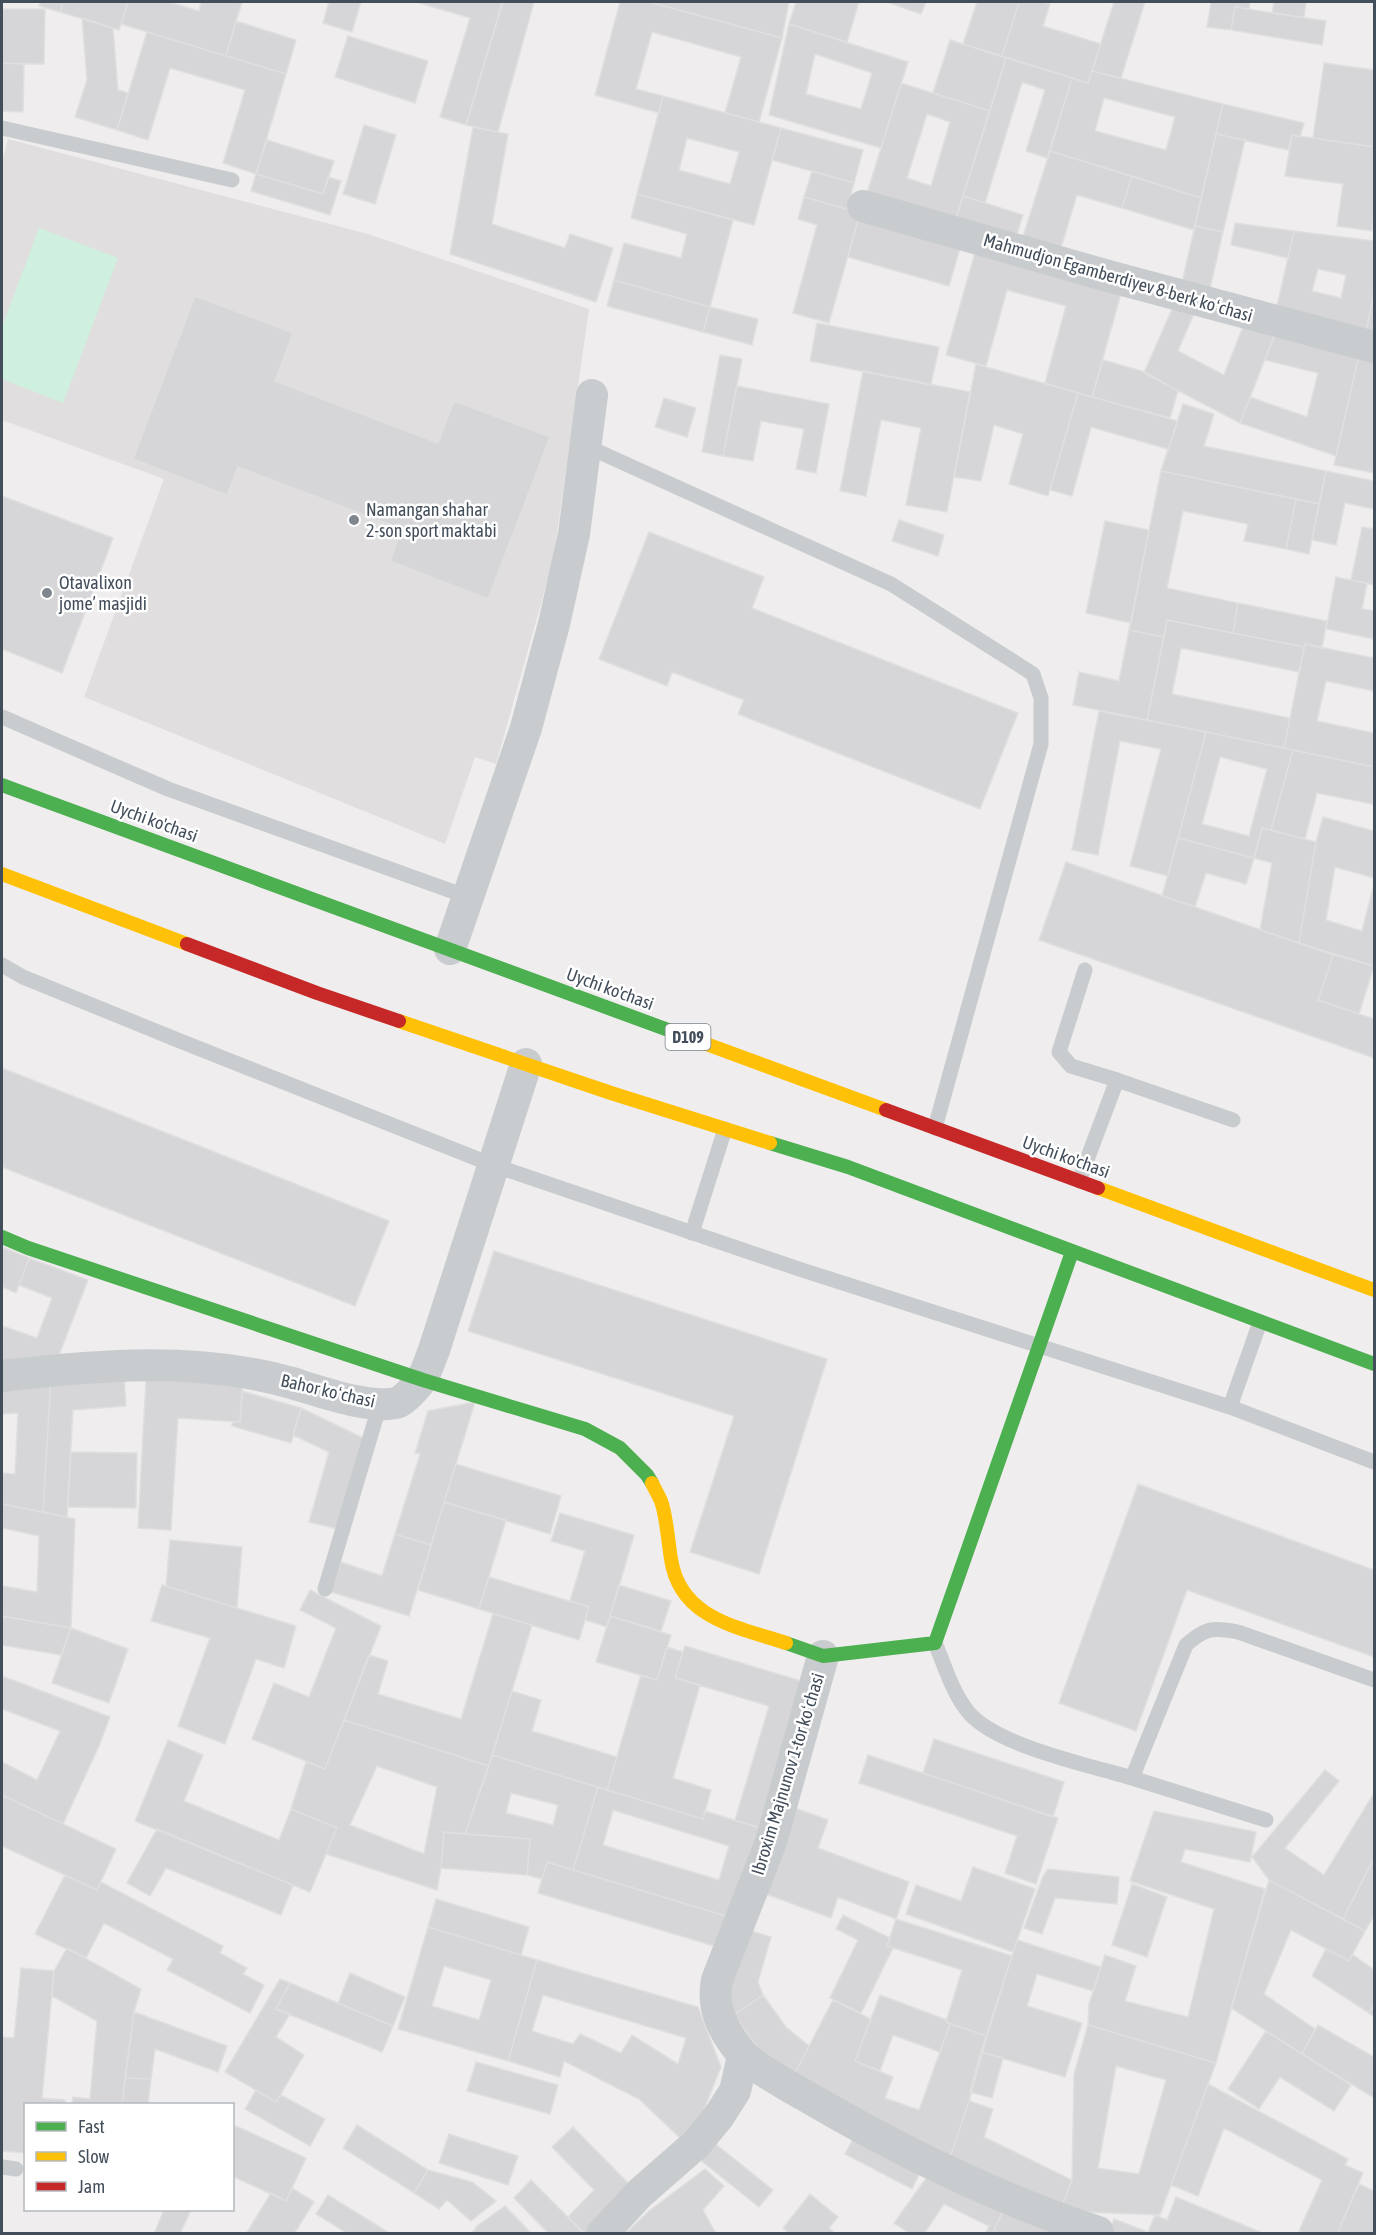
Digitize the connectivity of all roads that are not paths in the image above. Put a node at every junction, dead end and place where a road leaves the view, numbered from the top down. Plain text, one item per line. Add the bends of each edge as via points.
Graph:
1 (2, 128) edge
2 (232, 180) dead end
3 (863, 206) dead end
4 (1374, 346) edge
5 (592, 395) dead end
6 (586, 446) junction
7 (2, 717) edge
8 (2, 785) edge
9 (2, 874) edge
10 (468, 897) junction
11 (450, 949) junction
12 (2, 965) edge
13 (1085, 970) dead end
14 (525, 1064) junction
15 (1117, 1080) junction
16 (1233, 1120) dead end
17 (935, 1128) junction
18 (725, 1129) junction
19 (493, 1165) junction
20 (1079, 1181) junction
21 (692, 1233) junction
22 (2, 1237) edge
23 (1072, 1252) junction
24 (1374, 1290) edge
25 (1260, 1322) junction
26 (1039, 1347) junction
27 (1374, 1364) edge
28 (2, 1376) edge
29 (423, 1380) junction
30 (380, 1404) junction
31 (1230, 1407) junction
32 (1374, 1462) edge
33 (325, 1589) dead end
34 (934, 1643) junction
35 (823, 1656) junction
36 (1374, 1680) edge
37 (1132, 1778) junction
38 (1266, 1820) dead end
39 (743, 2056) junction
40 (1098, 2232) dead end
41 (602, 2234) edge

1 - 2 lane
3 - 4 street, Mahmudjon Egamberdiyev 8-berk koʻchasi
5 - 6 street
6 - 10 street via 574,534 554,624 526,728
6 - 17 lane via 891,584 1033,674 1041,698 1041,744
7 - 10 lane via 168,789
8 - 11 main road, Uychi ko'chasi / D109
9 - 14 main road via 317,993
10 - 11 street
11 - 17 main road, Uychi ko'chasi / D109
12 - 19 lane via 180,1041
13 - 15 lane via 1059,1052 1071,1066
14 - 18 main road
14 - 19 street, Bahor koʻchasi
15 - 16 lane
15 - 20 lane
17 - 20 main road, Uychi ko'chasi / D109
18 - 21 lane
18 - 23 main road via 848,1167
19 - 21 lane
19 - 29 street, Bahor koʻchasi
20 - 24 main road, Uychi ko'chasi / D109
21 - 26 lane
22 - 29 main road
23 - 25 main road
23 - 26 main road
25 - 27 main road
25 - 31 lane
26 - 31 lane
26 - 34 main road
28 - 30 street, Bahor koʻchasi via 153,1364 221,1369
29 - 30 street, Bahor koʻchasi via 401,1401
29 - 35 main road via 585,1430 620,1448 647,1475 662,1503 673,1572 684,1594 716,1619
30 - 33 lane
31 - 32 lane
34 - 35 main road
34 - 37 lane via 959,1699 981,1725 1010,1741
35 - 39 street, Ibroxim Majnunov 1-tor koʻchasi via 771,1842 714,1995 716,2011
36 - 37 lane via 1238,1632 1217,1628 1198,1634 1186,1645
37 - 38 lane
39 - 40 street via 856,2125 1007,2199
39 - 41 street via 735,2091 719,2116 696,2144 639,2194

